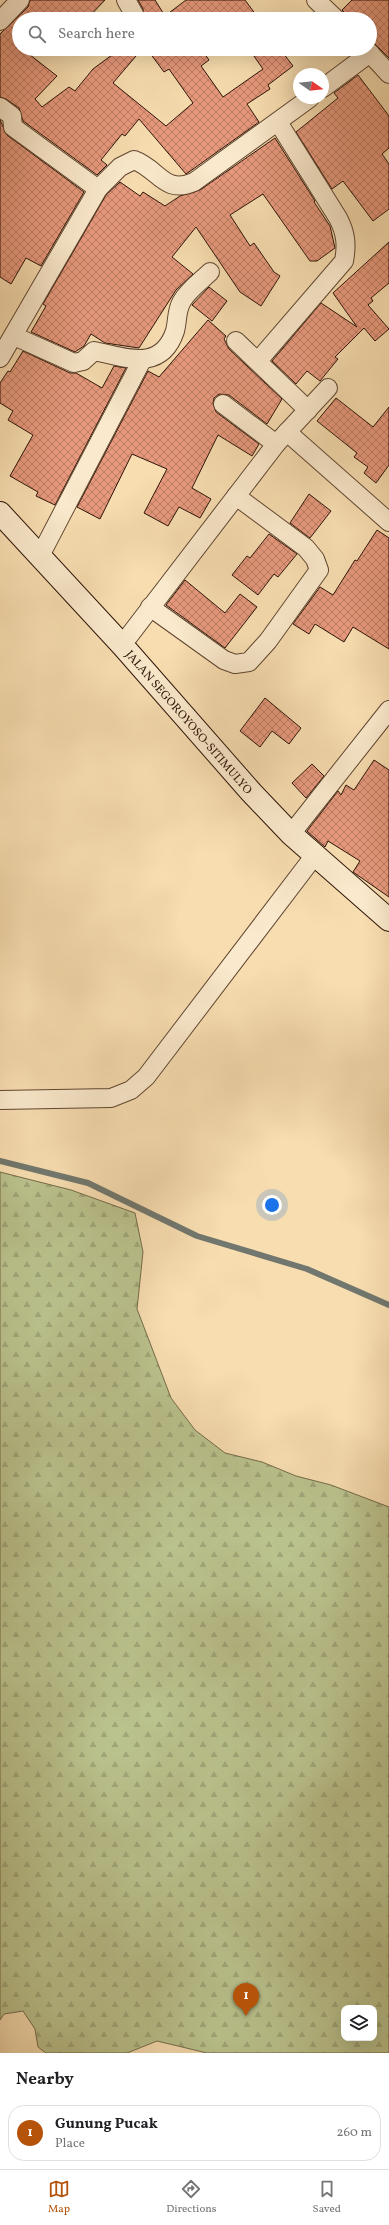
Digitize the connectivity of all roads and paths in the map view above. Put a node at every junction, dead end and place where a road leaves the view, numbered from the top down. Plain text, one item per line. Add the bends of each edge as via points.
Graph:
1 (20, 0) edge
2 (316, 0) edge
3 (329, 12) edge
4 (0, 21) edge
5 (362, 56) edge
6 (373, 56) edge
7 (389, 74) edge
8 (329, 83) edge
9 (302, 104) edge
10 (0, 107) edge
11 (278, 122) junction
12 (98, 189) junction
13 (210, 272) dead end
14 (14, 336) junction
15 (236, 341) dead end
16 (0, 358) edge
17 (142, 360) junction
18 (258, 361) junction
19 (328, 388) dead end
20 (223, 404) dead end
21 (308, 410) junction
22 (282, 438) junction
23 (236, 496) junction
24 (0, 513) edge
25 (389, 522) edge
26 (40, 556) junction
27 (150, 607) junction
28 (122, 645) junction
29 (389, 710) edge
30 (291, 834) junction
31 (315, 855) junction
32 (389, 920) edge
33 (0, 1100) edge

1 - 4 street
2 - 3 street
5 - 8 street
6 - 7 street
9 - 11 street
10 - 12 street via 12,116 13,127
11 - 12 street via 186,186 176,187 169,184 134,160 120,167
11 - 18 street via 338,218 347,245 344,261
12 - 14 street
13 - 17 street via 182,299 176,313 175,330 169,343 156,356
14 - 16 street
14 - 17 street via 74,363 83,360 94,351 124,359
15 - 18 street
17 - 26 street
18 - 21 street
19 - 21 street
20 - 22 street
21 - 22 street
22 - 23 street
22 - 25 street
23 - 27 street
23 - 27 street via 306,548 315,559 319,570 268,641 249,662 235,664 211,653
24 - 26 main road, JALAN SEGOROYOSO-SITIMULYO
26 - 28 main road, JALAN SEGOROYOSO-SITIMULYO
27 - 28 street
28 - 30 main road, JALAN SEGOROYOSO-SITIMULYO
29 - 30 street
30 - 31 main road, JALAN SEGOROYOSO-SITIMULYO
31 - 32 main road, JALAN SEGOROYOSO-SITIMULYO
31 - 33 street via 146,1077 131,1090 111,1098

